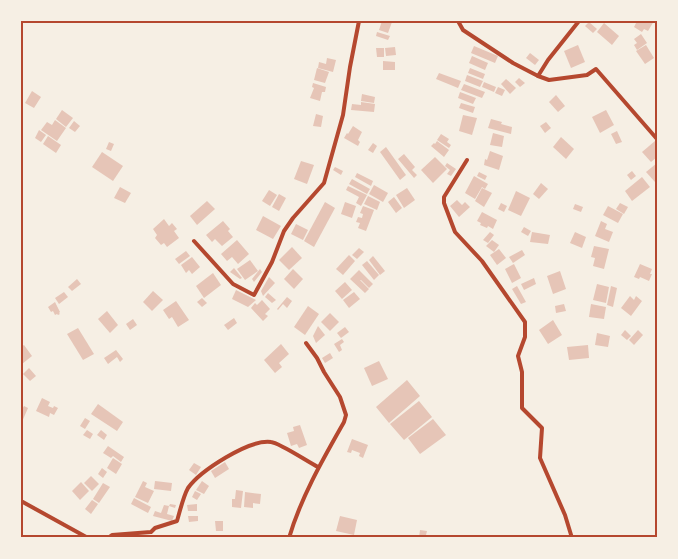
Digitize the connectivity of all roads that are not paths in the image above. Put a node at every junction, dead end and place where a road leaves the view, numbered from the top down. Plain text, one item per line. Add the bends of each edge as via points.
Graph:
1 (359, 21) edge
2 (458, 21) edge
3 (579, 21) edge
4 (538, 76) junction
5 (657, 139) edge
6 (467, 160) dead end
7 (194, 241) dead end
8 (306, 343) dead end
9 (318, 467) junction
10 (21, 501) edge
11 (88, 538) edge
12 (108, 538) edge
13 (288, 538) edge
14 (572, 538) edge

1 - 7 street via 343,116 324,183 284,231 254,295 233,284
2 - 4 street via 463,30
3 - 4 street
4 - 5 street via 549,80 587,75 596,69
6 - 14 street via 444,197 444,203 455,232 482,261 525,322 525,337 518,356 522,372 522,408 542,428 540,458
8 - 9 street via 340,397 346,415
9 - 12 street via 271,442 251,445 201,474 188,489 177,521 151,532
9 - 13 street
10 - 11 street

